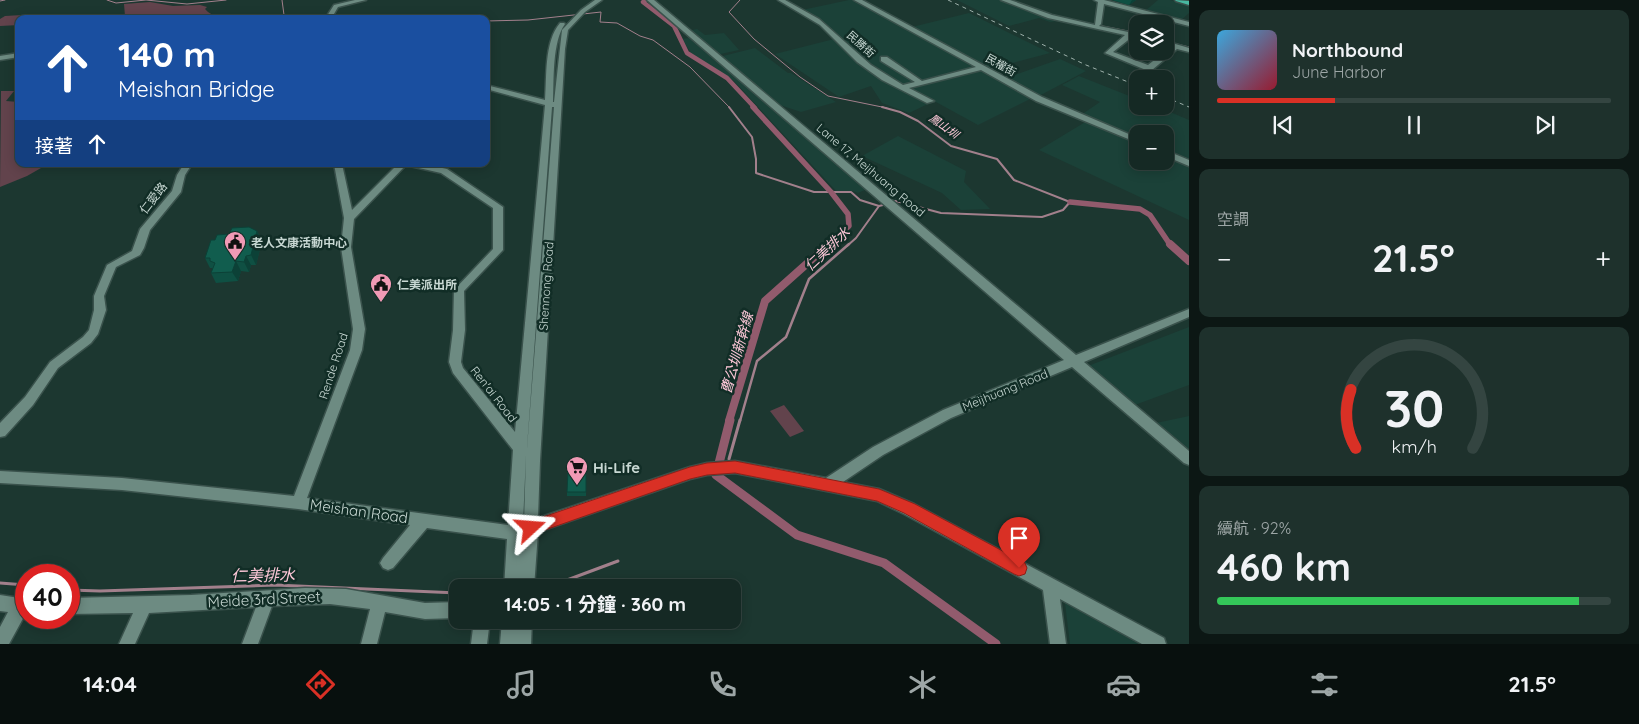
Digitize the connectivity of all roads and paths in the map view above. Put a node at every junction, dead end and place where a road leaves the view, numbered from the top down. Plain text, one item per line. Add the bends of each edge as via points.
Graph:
1 (363, 0) edge
2 (589, 0) edge
3 (599, 0) edge
4 (650, 0) edge
5 (781, 0) edge
6 (857, 0) edge
7 (1004, 0) edge
8 (1011, 0) edge
9 (1099, 0) edge
10 (1178, 0) edge
11 (1189, 3) edge
12 (330, 15) edge
13 (1098, 24) junction
14 (1189, 24) edge
15 (1129, 33) edge
16 (1129, 34) edge
17 (1129, 39) edge
18 (1174, 44) edge
19 (1176, 46) edge
20 (1189, 46) edge
21 (1189, 50) edge
22 (15, 56) edge
23 (0, 58) edge
24 (884, 59) dead end
25 (1159, 60) edge
26 (982, 68) junction
27 (921, 83) junction
28 (490, 88) edge
29 (902, 88) junction
30 (930, 101) dead end
31 (554, 104) junction
32 (1129, 137) edge
33 (1189, 154) edge
34 (1185, 161) edge
35 (186, 167) edge
36 (339, 167) edge
37 (400, 167) edge
38 (426, 167) edge
39 (349, 218) junction
40 (1189, 314) edge
41 (1076, 361) junction
42 (0, 432) edge
43 (520, 449) junction
44 (1189, 459) edge
45 (532, 461) junction
46 (0, 477) edge
47 (829, 484) junction
48 (298, 503) junction
49 (424, 520) junction
50 (531, 528) junction
51 (515, 533) junction
52 (388, 563) dead end
53 (512, 579) edge
54 (527, 579) edge
55 (1050, 586) junction
56 (267, 599) junction
57 (379, 602) junction
58 (0, 603) edge
59 (15, 605) edge
60 (80, 606) edge
61 (144, 606) junction
62 (449, 611) edge
63 (15, 619) edge
64 (481, 629) edge
65 (509, 629) edge
66 (524, 629) edge
67 (0, 644) edge
68 (127, 644) edge
69 (250, 644) edge
70 (369, 644) edge
71 (479, 644) edge
72 (508, 644) edge
73 (523, 644) edge
74 (1058, 644) edge
75 (1158, 644) edge

1 - 12 street via 336,6
2 - 31 street, Shennong Road via 558,29 553,49
3 - 31 street, Shennong Road via 565,30
4 - 41 street, Lane 17, Meijhuang Road
5 - 29 street, 民勝街 via 827,28 859,60
6 - 26 street, 民權街
7 - 16 street via 1050,17
8 - 13 street via 1052,15
9 - 13 street
9 - 14 street
10 - 11 main road
13 - 15 street
17 - 25 street via 1108,53 1149,68
18 - 20 street
19 - 21 street
22 - 23 street
24 - 27 street
26 - 27 street
26 - 32 street, 民權街 via 1039,99
27 - 29 street
28 - 31 street
29 - 30 street, 民勝街
31 - 43 street, Shennong Road
31 - 45 street, Shennong Road
33 - 34 street
35 - 42 street, 仁愛路 via 176,192 145,229 136,253 112,265 99,296 100,310 94,331 54,365 29,401
36 - 39 street, Rende Road
37 - 39 street
38 - 43 street, Ren'ai Road via 444,171 498,207 498,250 459,290 455,362 457,370
39 - 48 street, Rende Road via 346,247 359,329 356,350
40 - 41 street, Meijhuang Road
41 - 44 street, Lane 17, Meijhuang Road
41 - 47 street, Meijhuang Road via 946,414 878,451
43 - 45 street, Ren'ai Road
43 - 51 street, Shennong Road
45 - 50 street, Shennong Road
46 - 48 street, Meishan Road via 122,484
47 - 50 street, Meishan Road via 735,467 707,469
47 - 55 street via 879,495 910,509
48 - 49 street, Meishan Road
49 - 51 street, Meishan Road
49 - 52 street
50 - 51 street, Meishan Road
50 - 54 street, Shennong Road
51 - 53 street, Shennong Road
55 - 74 street
55 - 75 street
56 - 57 street, Meide 3rd Street via 297,595
56 - 61 street, Meide 3rd Street
56 - 69 street
57 - 62 street, Meide 3rd Street via 428,613
57 - 70 street
58 - 59 street
60 - 61 street, Meide 3rd Street
61 - 68 street
63 - 67 street
64 - 71 street
65 - 72 street
66 - 73 street

